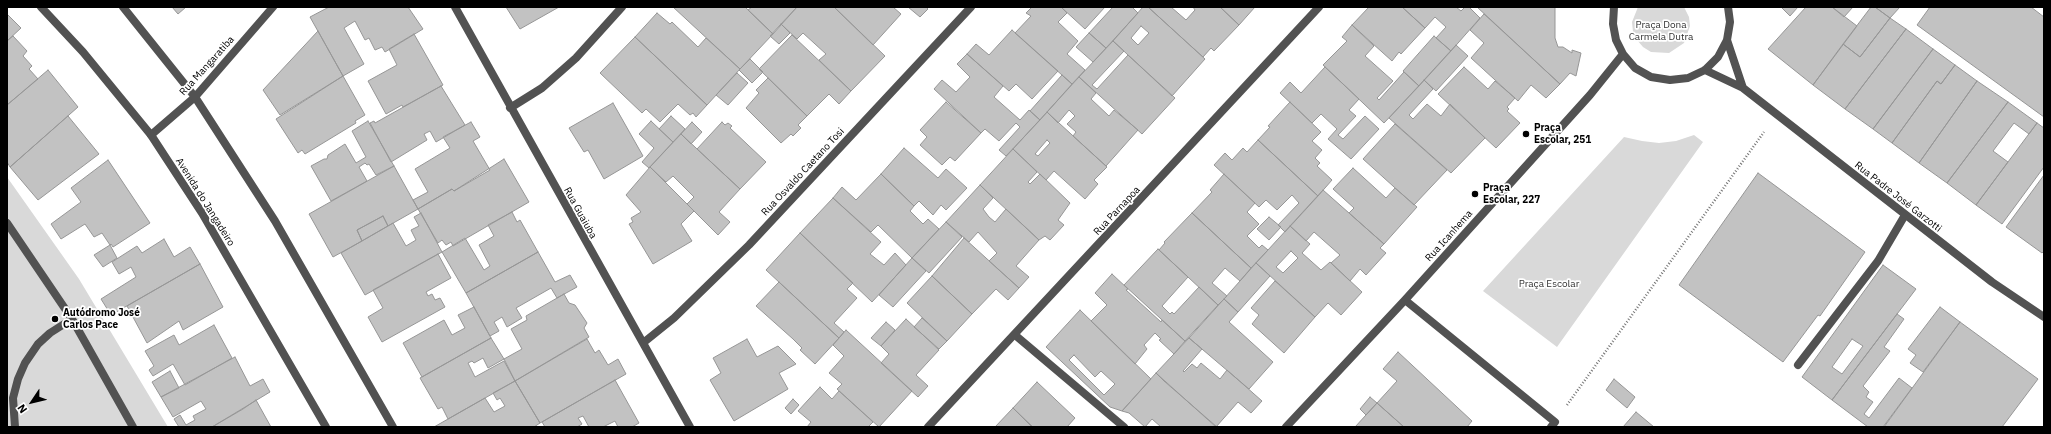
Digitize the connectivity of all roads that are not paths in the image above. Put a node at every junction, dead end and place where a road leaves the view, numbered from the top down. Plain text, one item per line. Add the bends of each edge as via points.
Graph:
1 (41, 7) edge
2 (123, 7) edge
3 (273, 7) edge
4 (455, 7) edge
5 (622, 7) edge
6 (971, 7) edge
7 (1319, 7) edge
8 (1614, 7) edge
9 (1728, 7) edge
10 (1727, 40) junction
11 (1623, 54) junction
12 (1705, 70) junction
13 (1743, 88) junction
14 (195, 97) junction
15 (510, 108) junction
16 (151, 135) junction
17 (1905, 215) junction
18 (7, 224) edge
19 (1405, 300) junction
20 (2044, 317) edge
21 (72, 319) junction
22 (1015, 335) junction
23 (642, 343) junction
24 (1798, 365) dead end
25 (1553, 424) edge
26 (15, 427) edge
27 (133, 427) edge
28 (326, 427) edge
29 (393, 427) edge
30 (690, 427) edge
31 (928, 427) edge
32 (1124, 427) edge
33 (1286, 427) edge

1 - 16 street, Avenida do Jangadeiro via 83,52
2 - 14 street
3 - 14 street, Rua Mangaratiba
4 - 15 street, Rua Guaiuba
5 - 15 street via 576,58 542,88
6 - 23 street, Rua Osvaldo Caetano Tosi via 749,245 674,318
7 - 22 street, Rua Parnapoa
8 - 11 street via 1613,24 1616,40
9 - 10 street via 1730,22
10 - 12 street via 1718,57
10 - 13 street
11 - 12 street via 1635,68 1651,77 1670,80 1688,78
11 - 19 street, Rua Icanhema via 1590,95
12 - 13 street, Rua Padre José Garzotti
13 - 17 street, Rua Padre José Garzotti
14 - 16 street, Rua Mangaratiba
14 - 29 street via 275,221
15 - 23 street, Rua Guaiuba
16 - 28 street, Avenida do Jangadeiro via 202,213
17 - 20 street, Rua Padre José Garzotti via 1992,282
17 - 24 street via 1878,262
18 - 21 street
19 - 25 street
19 - 33 street, Rua Icanhema
21 - 26 street via 38,344 25,363 13,398
21 - 27 street
22 - 31 street, Rua Parnapoa
22 - 32 street
23 - 30 street, Rua Guaiuba

